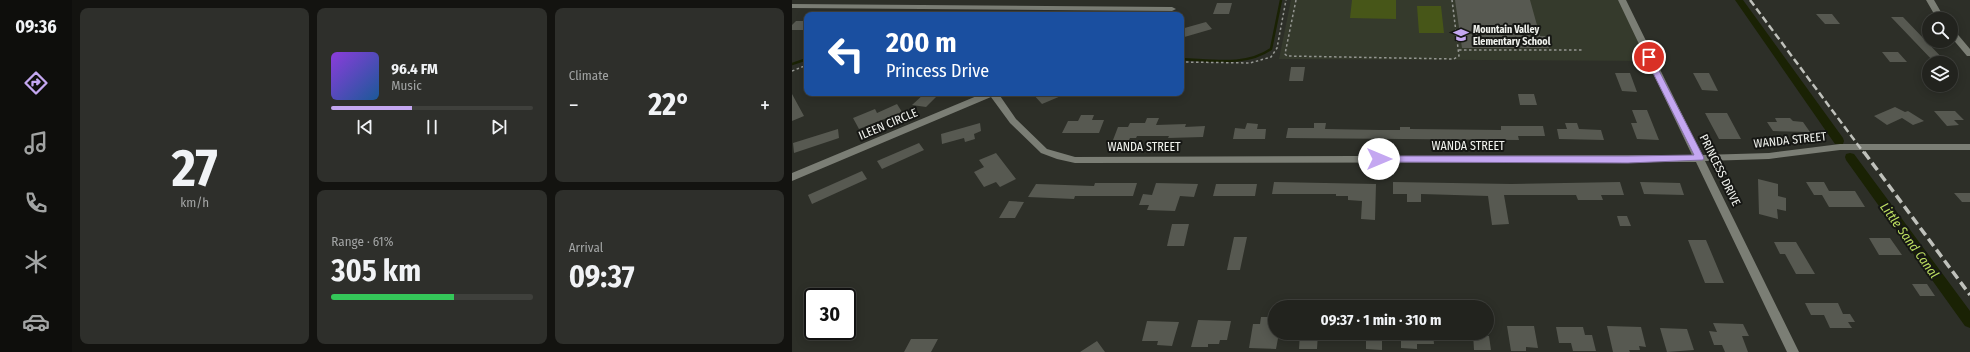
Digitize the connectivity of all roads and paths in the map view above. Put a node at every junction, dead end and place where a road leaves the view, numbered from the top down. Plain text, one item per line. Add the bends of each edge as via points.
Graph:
1 (987, 0) edge
2 (1286, 0) edge
3 (1296, 0) edge
4 (1452, 0) edge
5 (1622, 0) edge
6 (1930, 0) edge
7 (792, 6) edge
8 (980, 8) junction
9 (1172, 9) dead end
10 (977, 12) edge
11 (1937, 12) edge
12 (1958, 40) edge
13 (1459, 50) junction
14 (1583, 50) dead end
15 (1970, 54) edge
16 (1184, 62) edge
17 (804, 66) edge
18 (792, 71) edge
19 (985, 96) edge
20 (994, 96) edge
21 (1970, 147) edge
22 (1699, 158) junction
23 (792, 177) edge
24 (1793, 352) edge

1 - 8 street
2 - 16 path via 1277,48 1271,57 1250,63
3 - 13 path via 1287,56 1454,59 1459,56
4 - 13 path
5 - 22 street, PRINCESS DRIVE
6 - 11 street
7 - 8 street
8 - 9 street
8 - 10 street
12 - 15 street
13 - 14 path
17 - 18 path
19 - 23 street, ILEEN CIRCLE
20 - 22 street, WANDA STREET via 1013,121 1044,151 1076,160
21 - 22 street, WANDA STREET via 1840,148 1769,156
22 - 24 street, PRINCESS DRIVE

